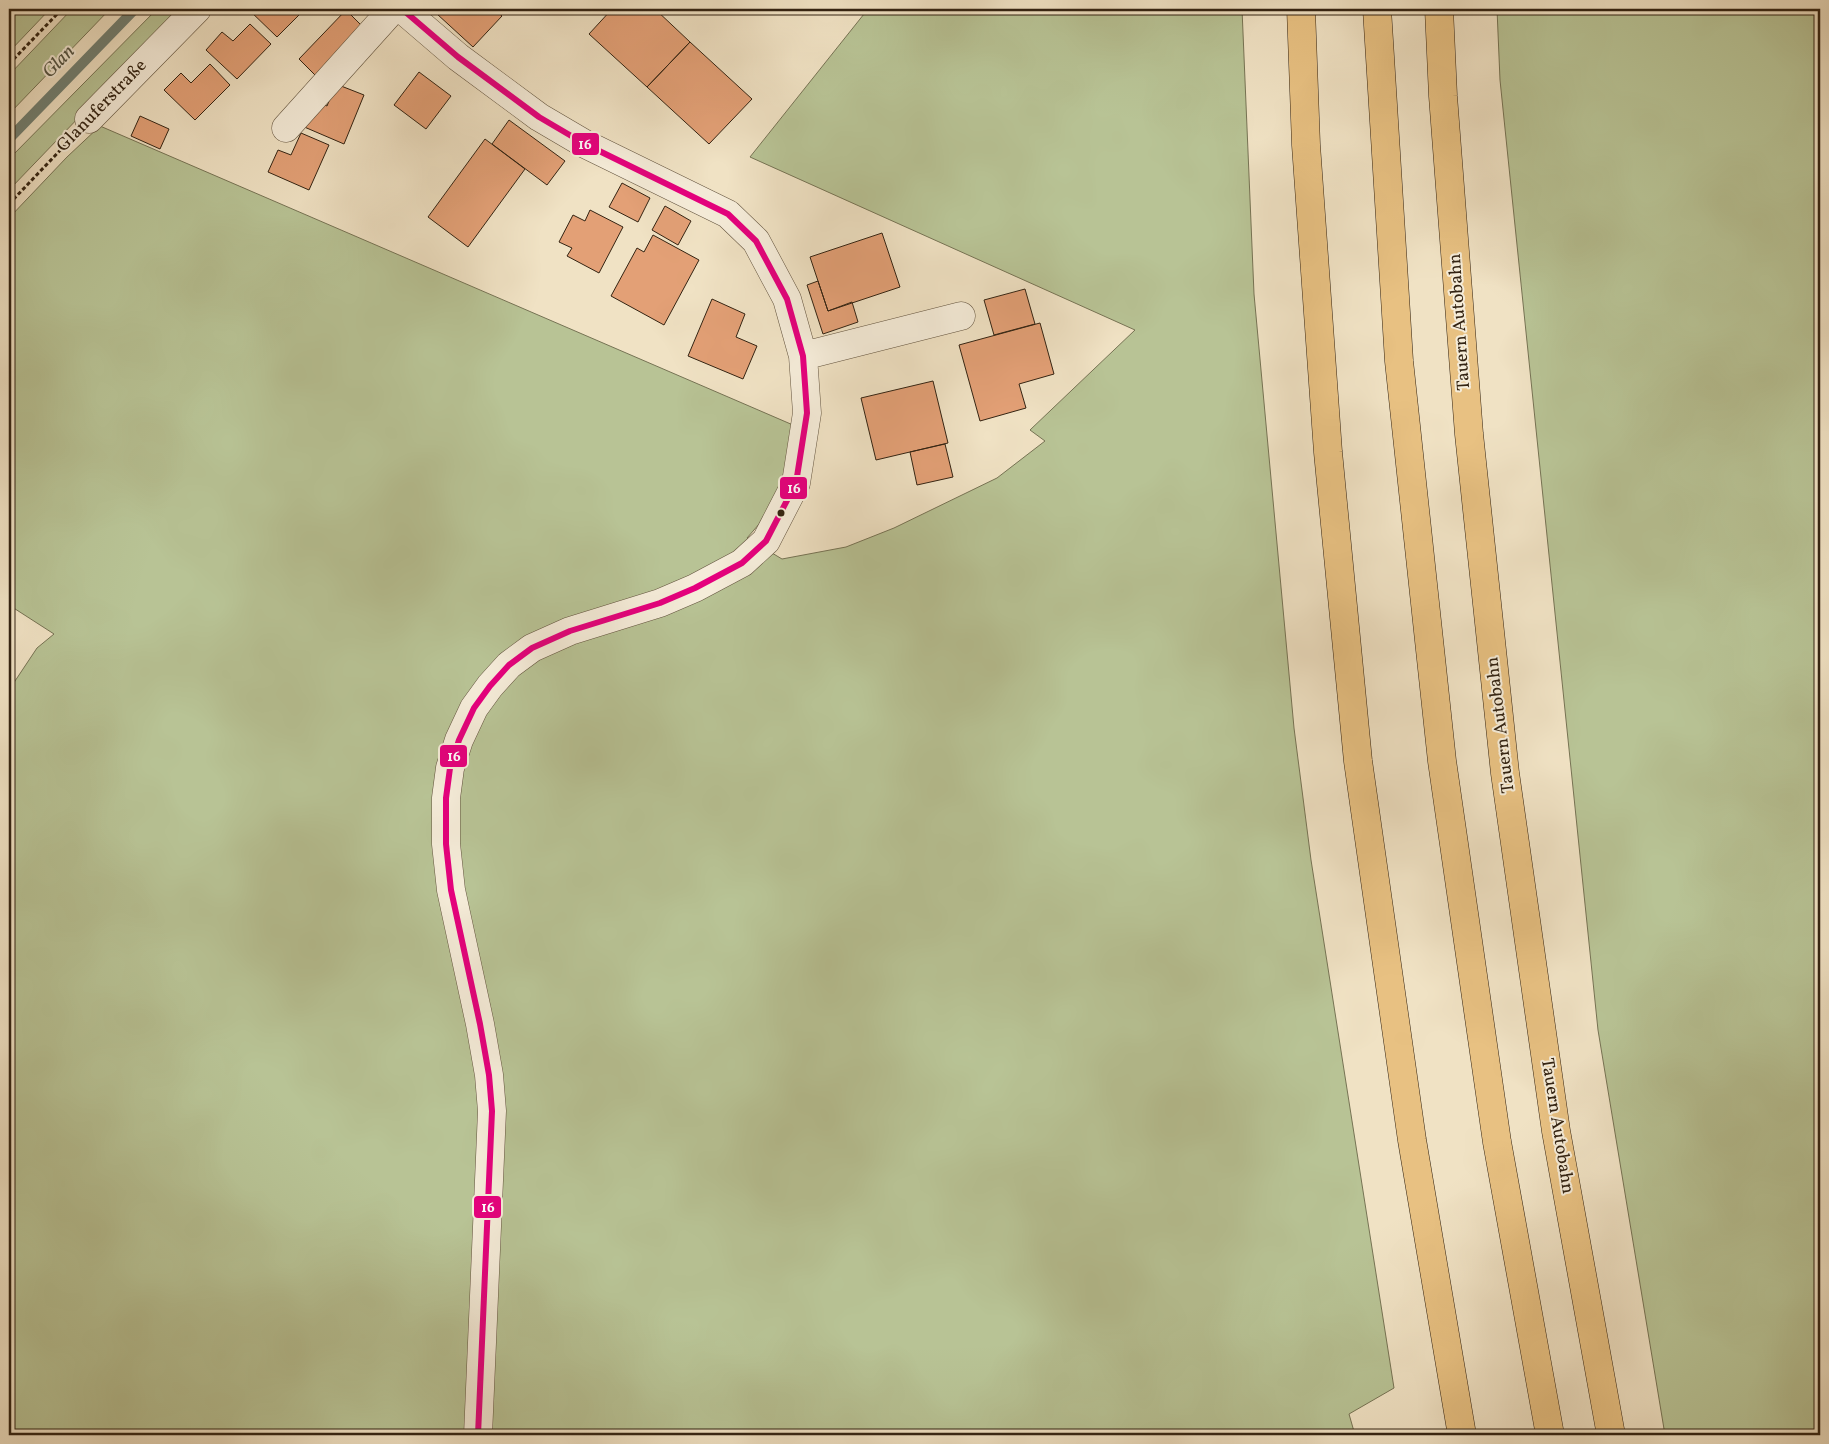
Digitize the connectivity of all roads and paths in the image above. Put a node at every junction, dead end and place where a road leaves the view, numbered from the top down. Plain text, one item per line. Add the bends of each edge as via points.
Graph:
1 (62, 9) edge
2 (197, 9) edge
3 (393, 9) edge
4 (402, 9) edge
5 (1300, 9) edge
6 (1377, 9) edge
7 (1440, 9) edge
8 (9, 64) edge
9 (89, 119) joint
10 (286, 128) dead end
11 (9, 204) edge
12 (961, 316) dead end
13 (803, 356) junction
14 (478, 1435) edge
15 (1462, 1435) edge
16 (1550, 1435) edge
17 (1611, 1435) edge

1 - 8 path
2 - 9 street, Glanuferstraße
3 - 10 street
4 - 13 street via 458,57 539,117 585,144 728,214 756,242 787,298
5 - 15 highway via 1306,145 1328,452 1358,761 1412,1140
6 - 16 highway via 1399,361 1442,761 1497,1142
7 - 17 highway, Tauern Autobahn via 1443,96 1469,434 1505,773 1556,1131
9 - 11 path, Glanuferstraße
12 - 13 street
13 - 14 street via 807,413 796,482 766,541 742,563 695,588 660,603 570,631 532,648 509,665 474,708 450,768 446,844 451,890 481,1032 492,1111

